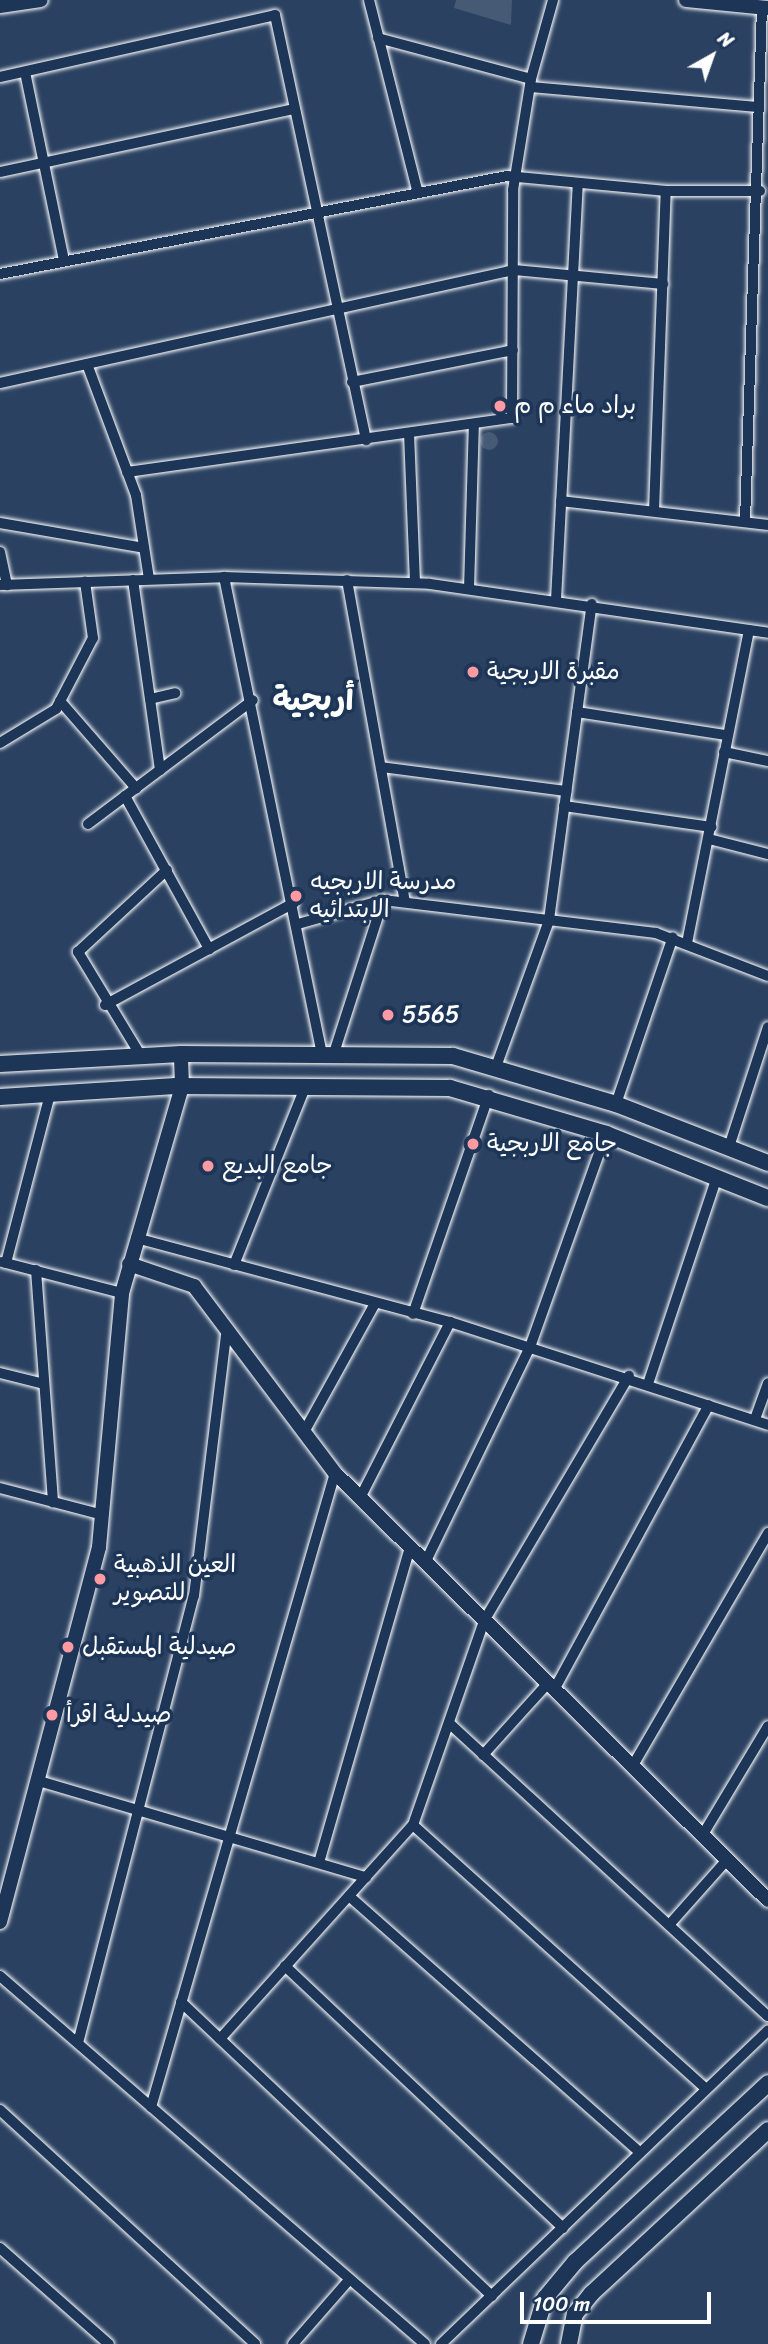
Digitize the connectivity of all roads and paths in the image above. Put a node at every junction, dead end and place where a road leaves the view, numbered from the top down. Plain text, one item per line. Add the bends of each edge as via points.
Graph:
1 (41, 0) edge
2 (369, 0) edge
3 (553, 0) edge
4 (686, 0) edge
5 (0, 6) edge
6 (765, 7) edge
7 (378, 38) junction
8 (25, 72) junction
9 (0, 77) edge
10 (530, 83) junction
11 (758, 107) junction
12 (293, 109) junction
13 (44, 161) junction
14 (0, 172) edge
15 (515, 177) junction
16 (579, 185) junction
17 (666, 191) junction
18 (760, 191) junction
19 (418, 193) junction
20 (314, 215) junction
21 (64, 260) junction
22 (514, 270) junction
23 (0, 274) edge
24 (574, 276) junction
25 (663, 285) junction
26 (334, 310) junction
27 (513, 350) junction
28 (87, 364) junction
29 (352, 382) junction
30 (0, 383) edge
31 (474, 424) junction
32 (410, 433) junction
33 (366, 440) junction
34 (127, 472) junction
35 (561, 500) junction
36 (654, 512) junction
37 (745, 522) junction
38 (0, 523) edge
39 (768, 525) edge
40 (144, 548) junction
41 (0, 552) edge
42 (224, 577) junction
43 (149, 579) junction
44 (133, 580) junction
45 (347, 580) junction
46 (85, 582) junction
47 (415, 583) junction
48 (3, 585) edge
49 (469, 589) junction
50 (556, 600) junction
51 (592, 604) junction
52 (749, 630) junction
53 (768, 632) edge
54 (175, 693) dead end
55 (150, 699) junction
56 (254, 700) junction
57 (60, 701) junction
58 (577, 712) junction
59 (726, 735) junction
60 (0, 743) edge
61 (724, 752) junction
62 (768, 761) edge
63 (380, 767) junction
64 (160, 770) junction
65 (136, 788) junction
66 (566, 791) junction
67 (125, 796) junction
68 (564, 806) junction
69 (88, 824) dead end
70 (710, 833) junction
71 (768, 854) edge
72 (167, 870) junction
73 (383, 900) junction
74 (405, 902) junction
75 (294, 903) junction
76 (549, 920) junction
77 (298, 924) junction
78 (673, 937) junction
79 (687, 943) junction
80 (209, 949) junction
81 (768, 976) edge
82 (104, 1005) junction
83 (768, 1027) edge
84 (328, 1053) junction
85 (181, 1054) junction
86 (141, 1056) junction
87 (0, 1064) edge
88 (497, 1064) junction
89 (306, 1085) junction
90 (182, 1086) junction
91 (50, 1094) junction
92 (489, 1095) junction
93 (0, 1097) edge
94 (616, 1104) junction
95 (606, 1134) junction
96 (729, 1147) junction
97 (768, 1163) edge
98 (717, 1177) junction
99 (768, 1198) edge
100 (135, 1238) junction
101 (2, 1264) edge
102 (129, 1264) junction
103 (234, 1265) junction
104 (36, 1270) junction
105 (122, 1293) junction
106 (374, 1305) junction
107 (413, 1314) junction
108 (450, 1322) junction
109 (227, 1328) junction
110 (530, 1347) junction
111 (0, 1373) edge
112 (628, 1376) junction
113 (649, 1381) junction
114 (768, 1383) edge
115 (44, 1384) junction
116 (709, 1405) junction
117 (755, 1419) junction
118 (768, 1425) edge
119 (304, 1432) junction
120 (335, 1473) junction
121 (0, 1488) edge
122 (360, 1498) junction
123 (53, 1502) junction
124 (103, 1515) junction
125 (768, 1533) edge
126 (410, 1548) junction
127 (425, 1563) junction
128 (484, 1621) junction
129 (551, 1687) junction
130 (449, 1723) junction
131 (768, 1726) edge
132 (483, 1755) junction
133 (632, 1767) junction
134 (39, 1781) junction
135 (140, 1810) junction
136 (414, 1825) junction
137 (229, 1836) junction
138 (702, 1836) junction
139 (320, 1859) junction
140 (727, 1860) junction
141 (366, 1877) junction
142 (349, 1896) junction
143 (768, 1899) edge
144 (0, 1922) edge
145 (669, 1925) junction
146 (285, 1966) junction
147 (0, 1976) edge
148 (181, 2002) junction
149 (768, 2015) edge
150 (768, 2030) edge
151 (220, 2039) junction
152 (78, 2043) junction
153 (768, 2083) edge
154 (706, 2090) junction
155 (152, 2107) junction
156 (0, 2109) edge
157 (768, 2130) edge
158 (640, 2153) junction
159 (563, 2228) junction
160 (0, 2248) edge
161 (350, 2279) junction
162 (492, 2296) junction
163 (109, 2344) edge
164 (255, 2344) edge
165 (293, 2344) edge
166 (425, 2344) edge
167 (441, 2344) edge
168 (531, 2344) edge
169 (569, 2344) edge

1 - 5 street
2 - 7 street
3 - 10 street
4 - 6 street
6 - 11 street
7 - 10 street
7 - 19 street
8 - 9 street
8 - 12 street via 275,15
8 - 13 street
10 - 11 street
10 - 15 street
11 - 18 street
12 - 13 street
12 - 20 street
13 - 14 street
13 - 21 street
15 - 16 street
15 - 19 street
15 - 22 street
16 - 17 street
16 - 24 street
17 - 18 street
17 - 25 street
18 - 37 street
19 - 20 street
20 - 21 street
20 - 26 street
21 - 23 street
22 - 24 street
22 - 26 street
22 - 27 street
24 - 25 street
24 - 35 street
25 - 36 street
26 - 28 street
26 - 29 street
27 - 29 street
27 - 31 street via 512,418
28 - 30 street
28 - 34 street
29 - 33 street
31 - 32 street
31 - 49 street
32 - 33 street
32 - 47 street
33 - 34 street
34 - 40 street
35 - 36 street
35 - 50 street
36 - 37 street
37 - 39 street
38 - 40 street
40 - 43 street
41 - 48 street
42 - 43 street
42 - 45 street
42 - 56 street
43 - 44 street
44 - 46 street
44 - 55 street
45 - 47 street
45 - 63 street
46 - 48 street
46 - 57 street via 93,638
47 - 49 street
49 - 50 street
50 - 51 street
51 - 52 street
51 - 58 street
52 - 53 street
52 - 59 street
54 - 55 street
55 - 64 street
56 - 64 street
56 - 75 street
57 - 60 street
57 - 65 street
58 - 59 street
58 - 66 street
59 - 61 street
61 - 62 street
61 - 70 street
63 - 66 street
63 - 74 street
64 - 65 street
65 - 67 street
66 - 68 street
67 - 69 street
67 - 72 street
68 - 70 street
68 - 76 street
70 - 71 street
70 - 79 street
72 - 80 street
72 - 82 street via 78,952
73 - 74 street
73 - 77 street
73 - 84 street
74 - 76 street
75 - 77 street
75 - 80 street
76 - 78 street
76 - 88 street
77 - 84 street
78 - 79 street
78 - 94 street
79 - 81 street
80 - 82 street
82 - 86 street
83 - 96 street
84 - 85 main road
84 - 88 main road
85 - 86 main road
85 - 90 street
86 - 87 main road
88 - 94 main road
89 - 90 main road
89 - 92 main road
89 - 103 street
90 - 91 main road
90 - 100 street
91 - 93 main road
91 - 101 street
92 - 95 main road
92 - 107 street
94 - 96 main road
95 - 98 main road
95 - 110 street
96 - 97 main road
98 - 99 main road
98 - 113 street
100 - 102 street
100 - 103 street
101 - 104 street
102 - 105 street
102 - 109 street via 183,1278
103 - 106 street
104 - 105 street
104 - 115 street
105 - 124 street
106 - 107 street
106 - 119 street
107 - 108 street
108 - 110 street
108 - 122 street
109 - 119 street
109 - 135 street via 194,1596
110 - 112 street
110 - 127 street
111 - 115 street
112 - 113 street
112 - 128 street
113 - 116 street
114 - 117 street
115 - 123 street
116 - 117 street
116 - 129 street
117 - 118 street
119 - 120 street
120 - 122 street
120 - 137 street
121 - 123 street
122 - 126 street
123 - 124 street
124 - 134 street
125 - 133 street
126 - 127 street
126 - 139 street
127 - 128 street
128 - 129 street
128 - 130 street
129 - 132 street
129 - 133 street
130 - 132 street
130 - 136 street
131 - 138 street
132 - 145 street
133 - 138 street
134 - 135 street
134 - 144 street
135 - 137 street
135 - 152 street
136 - 141 street
136 - 154 street
137 - 139 street
137 - 148 street
138 - 140 street
139 - 141 street
140 - 143 street
140 - 145 street
141 - 142 street
142 - 146 street
142 - 158 street
145 - 149 street
146 - 151 street
146 - 159 street
147 - 152 street
148 - 151 street
148 - 155 street
150 - 154 street
151 - 162 street
152 - 155 street
153 - 168 main road via 575,2262 545,2298
154 - 158 street
155 - 161 street
156 - 164 street
157 - 169 main road via 591,2294 575,2314
158 - 159 street
159 - 162 street
160 - 163 street
161 - 165 street
161 - 166 street
162 - 167 street

